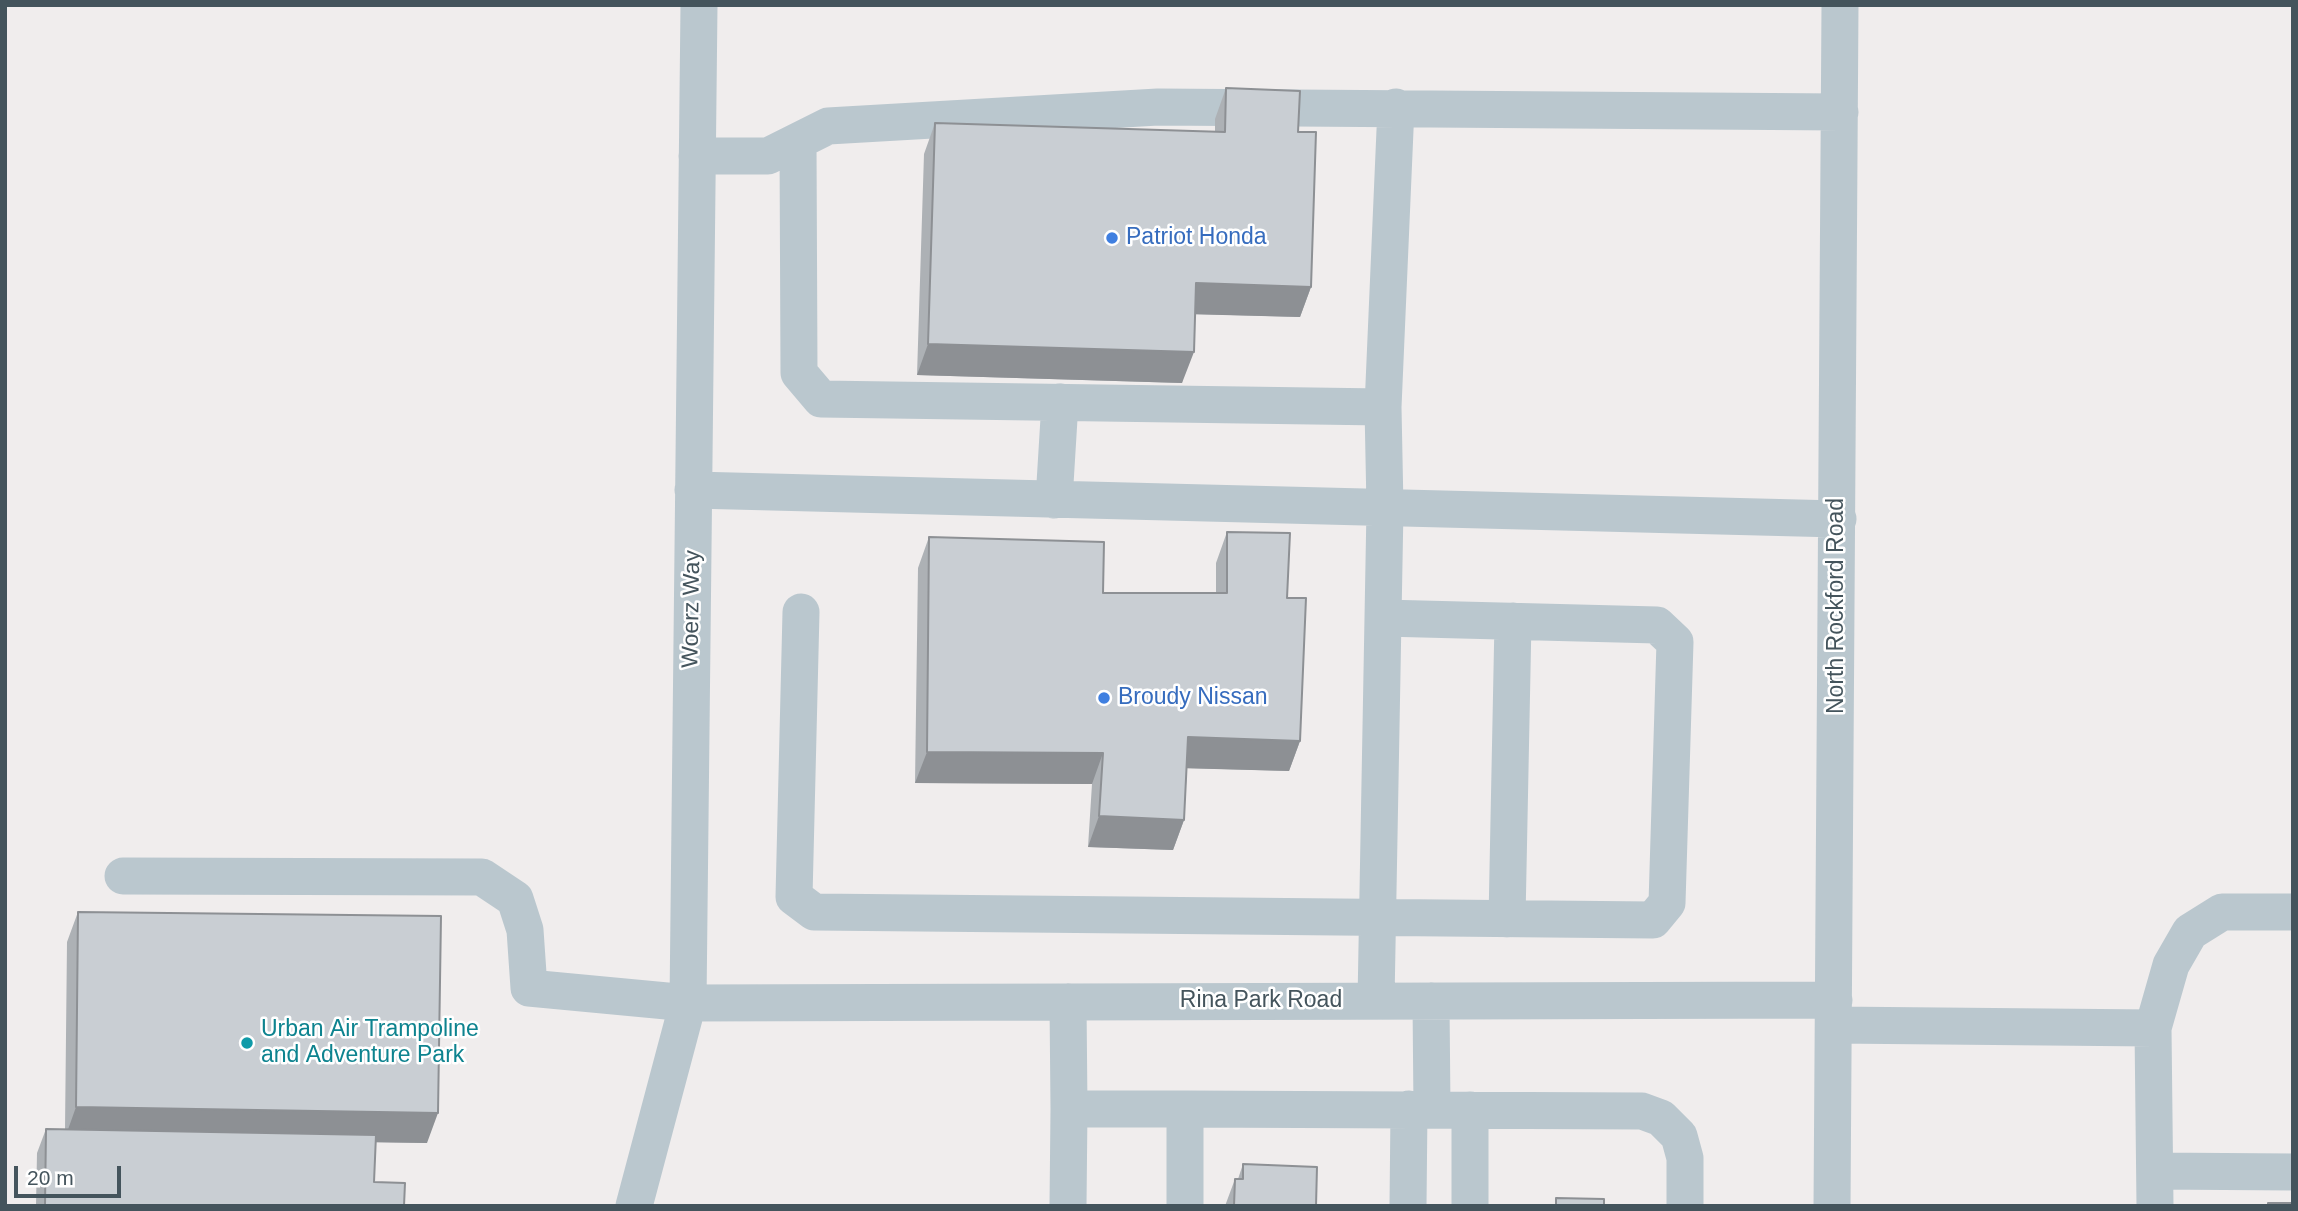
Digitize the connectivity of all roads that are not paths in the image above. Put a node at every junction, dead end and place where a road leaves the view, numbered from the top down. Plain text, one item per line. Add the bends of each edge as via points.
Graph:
1 (699, 5) edge
2 (1840, 5) edge
3 (1396, 107) junction
4 (1840, 112) junction
5 (798, 142) junction
6 (697, 156) junction
7 (1060, 402) junction
8 (1383, 407) junction
9 (693, 490) junction
10 (1054, 500) junction
11 (1385, 508) junction
12 (1838, 519) junction
13 (801, 611) dead end
14 (1383, 618) junction
15 (1513, 621) junction
16 (123, 876) dead end
17 (2293, 912) edge
18 (1377, 919) junction
19 (1507, 919) junction
20 (1376, 1001) junction
21 (1431, 1001) junction
22 (1068, 1002) junction
23 (688, 1003) junction
24 (1834, 1013) junction
25 (2153, 1028) junction
26 (1069, 1109) junction
27 (1185, 1109) junction
28 (1420, 1110) junction
29 (1470, 1110) junction
30 (2293, 1172) edge
31 (2155, 1188) edge
32 (634, 1206) edge
33 (1068, 1206) edge
34 (1185, 1206) edge
35 (1408, 1206) edge
36 (1470, 1206) edge
37 (1685, 1206) edge
38 (1832, 1206) edge

1 - 6 street, Woerz Way
2 - 4 street, North Rockford Road
3 - 4 street
3 - 5 street via 1158,107 981,115 828,126
3 - 8 street
4 - 12 street, North Rockford Road
5 - 6 street via 768,156
5 - 7 street via 799,373 821,400
6 - 9 street, Woerz Way
7 - 8 street
7 - 10 street
8 - 11 street
9 - 10 street
9 - 23 street, Woerz Way
10 - 11 street
11 - 12 street
11 - 14 street
12 - 24 street, North Rockford Road
13 - 18 street via 794,897 814,912
14 - 15 street
14 - 18 street
15 - 19 street
15 - 19 street via 1657,625 1675,642 1667,903 1653,920
16 - 23 street, Rina Park Road via 482,877 515,899 525,930 529,988
17 - 25 street via 2222,912 2190,932 2171,965
18 - 19 street
18 - 20 street
20 - 21 street, Rina Park Road
20 - 22 street, Rina Park Road
21 - 24 street, Rina Park Road
21 - 28 street
22 - 23 street, Rina Park Road
22 - 26 street
23 - 32 street, Woerz Way
24 - 25 street, Rina Park Road
24 - 38 street, North Rockford Road
25 - 31 street
26 - 27 street
26 - 33 street
27 - 28 street
27 - 34 street
28 - 29 street
28 - 35 street
29 - 36 street
29 - 37 street via 1642,1111 1661,1118 1679,1136 1685,1157
30 - 31 street

